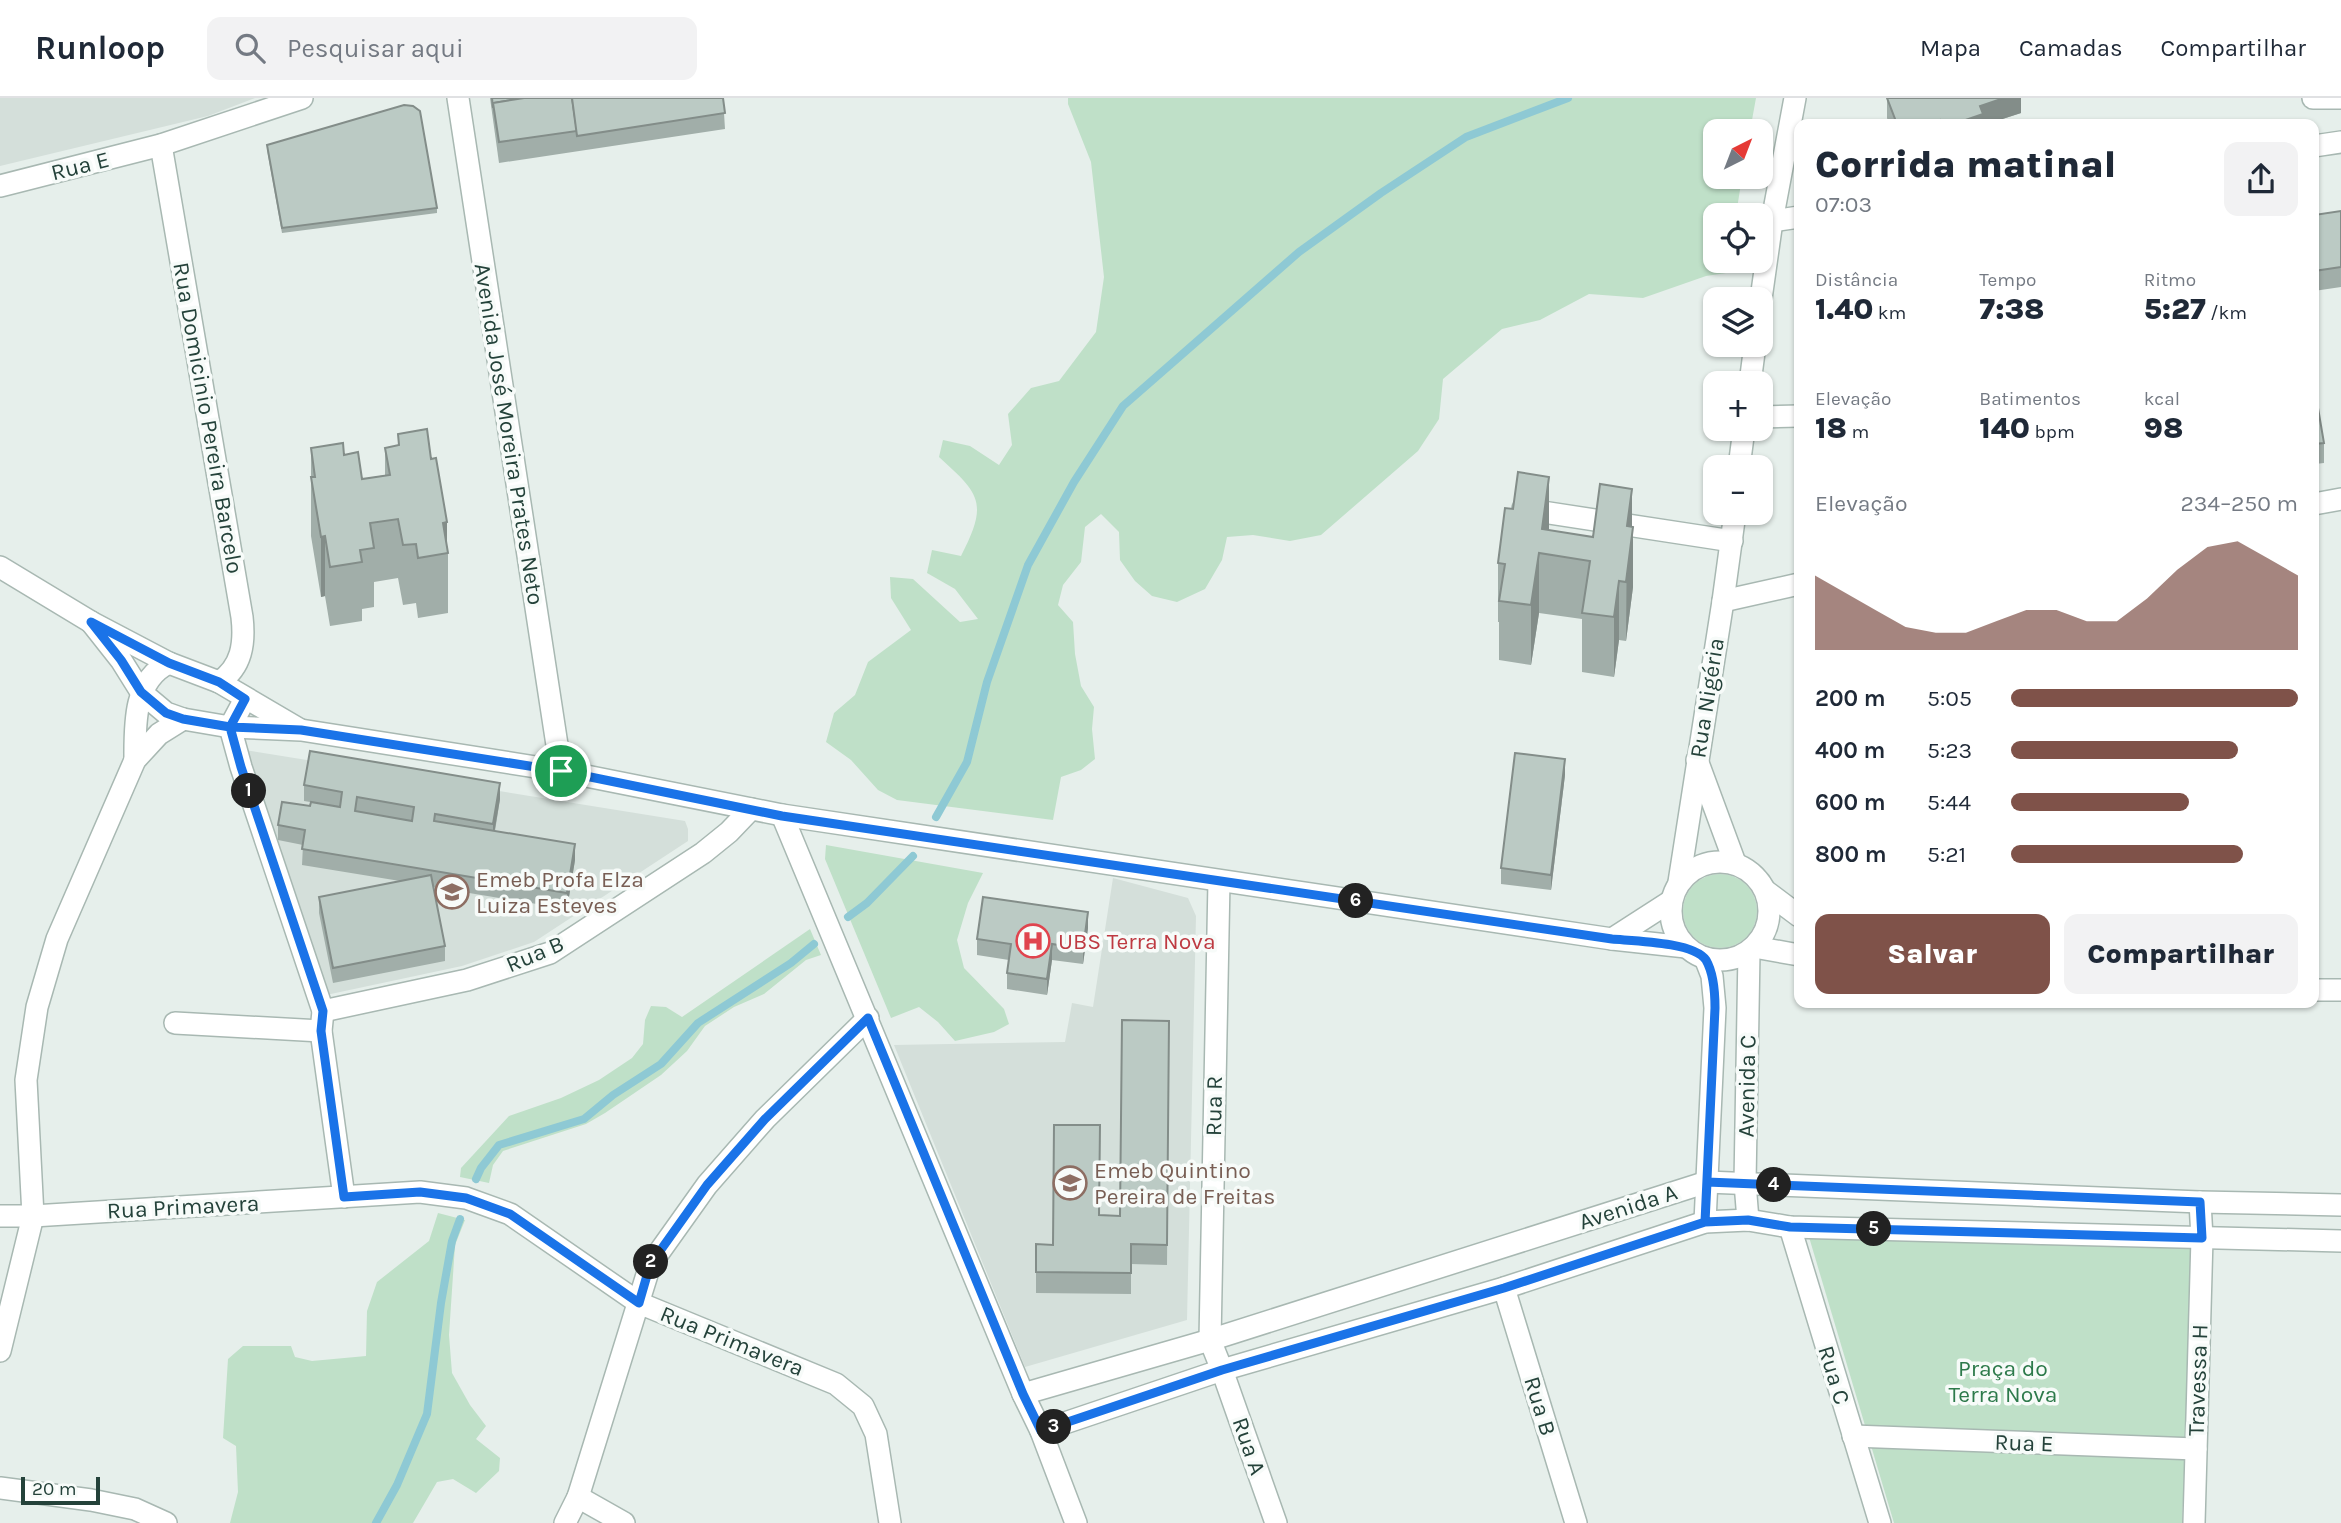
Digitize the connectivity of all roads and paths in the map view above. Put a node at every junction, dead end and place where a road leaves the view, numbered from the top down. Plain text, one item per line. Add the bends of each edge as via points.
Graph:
1 (302, 98) edge
2 (458, 98) edge
3 (1795, 98) edge
4 (2313, 98) edge
5 (2341, 98) edge
6 (2341, 142) edge
7 (161, 145) junction
8 (2319, 145) edge
9 (0, 186) edge
10 (1773, 216) edge
11 (1794, 219) edge
12 (1773, 221) edge
13 (1794, 415) edge
14 (1773, 416) edge
15 (2341, 499) edge
16 (2319, 502) edge
17 (1517, 508) edge
18 (1734, 525) edge
19 (1732, 541) junction
20 (0, 567) edge
21 (1794, 585) edge
22 (1723, 601) junction
23 (91, 622) junction
24 (169, 663) junction
25 (219, 682) junction
26 (141, 692) junction
27 (245, 699) junction
28 (183, 719) junction
29 (230, 727) junction
30 (301, 730) junction
31 (1697, 759) junction
32 (135, 760) junction
33 (561, 771) junction
34 (751, 809) junction
35 (782, 816) junction
36 (1735, 863) junction
37 (1219, 881) junction
38 (1675, 892) junction
39 (1767, 892) junction
40 (1794, 912) edge
41 (1612, 939) junction
42 (1686, 947) junction
43 (1751, 950) junction
44 (1794, 955) edge
45 (1705, 958) junction
46 (2319, 990) edge
47 (2341, 990) edge
48 (868, 1018) junction
49 (322, 1021) junction
50 (175, 1023) dead end
51 (1707, 1182) junction
52 (1745, 1183) junction
53 (344, 1197) junction
54 (2200, 1202) junction
55 (2341, 1205) edge
56 (0, 1216) edge
57 (33, 1216) junction
58 (1748, 1220) junction
59 (1705, 1222) junction
60 (1790, 1227) junction
61 (2202, 1238) junction
62 (2341, 1241) edge
63 (1504, 1288) junction
64 (639, 1303) junction
65 (1210, 1340) junction
66 (0, 1351) edge
67 (1222, 1370) junction
68 (1023, 1394) junction
69 (1041, 1431) junction
70 (1853, 1437) junction
71 (2196, 1448) junction
72 (0, 1488) edge
73 (578, 1497) junction
74 (166, 1523) edge
75 (565, 1523) edge
76 (624, 1523) edge
77 (890, 1523) edge
78 (1076, 1523) edge
79 (1276, 1523) edge
80 (1576, 1523) edge
81 (1880, 1523) edge
82 (2194, 1523) edge

1 - 7 street, Rua E
2 - 33 street, Avenida José Moreira Prates Neto
3 - 10 street
4 - 5 street
6 - 8 street
7 - 9 street, Rua E
7 - 25 street, Rua Domicinio Pereira Barcelo via 242,617 242,652 233,671
11 - 12 street
13 - 14 street
15 - 16 street
17 - 19 street
18 - 19 street, Rua Nigéria
19 - 22 street, Rua Nigéria
20 - 23 street
21 - 22 street
22 - 31 street, Rua Nigéria
23 - 24 street
23 - 26 street
24 - 25 street
24 - 26 street via 153,674
25 - 27 street
26 - 28 street via 166,713
26 - 32 street
27 - 29 street
27 - 30 street
28 - 29 street
28 - 32 street via 159,734
29 - 30 street
29 - 49 street
30 - 33 street
31 - 36 street
31 - 38 street, Rua Nigéria
32 - 57 street via 57,939 37,1007 26,1080
33 - 34 street
34 - 35 street
34 - 49 street, Rua B via 703,853 550,953
35 - 37 street
35 - 48 street
36 - 38 street via 1714,861 1694,868
36 - 39 street via 1754,874
37 - 41 street
37 - 65 street, Rua R
38 - 41 street
38 - 42 street, Rua Nigéria via 1671,918
39 - 40 street
39 - 43 street via 1770,912 1766,931
41 - 42 street
42 - 45 street
43 - 44 street
43 - 45 street via 1722,961
43 - 52 street, Avenida C
45 - 51 street, Avenida C via 1715,1008
46 - 47 street
48 - 64 street via 765,1119 707,1185 650,1265
48 - 68 street
49 - 50 street, Rua B
49 - 53 street
51 - 52 street, Avenida A
51 - 59 street, Avenida C
51 - 65 street, Avenida A
52 - 54 street, Avenida A
52 - 58 street, Avenida C
53 - 57 street, Rua Primavera
53 - 64 street, Rua Primavera via 420,1192 466,1198 510,1214
54 - 55 street, Avenida A
54 - 61 street, Travessa H
56 - 57 street, Rua Primavera
57 - 66 street
58 - 59 street, Avenida A
58 - 60 street, Avenida A
59 - 63 street, Avenida A
60 - 61 street, Avenida A
60 - 70 street, Rua C
61 - 62 street, Avenida A
61 - 71 street, Travessa H
63 - 67 street, Avenida A
63 - 80 street, Rua B
64 - 73 street
64 - 77 street, Rua Primavera via 836,1384 863,1406 876,1434
65 - 67 street, Rua R
65 - 68 street, Avenida A
67 - 69 street, Avenida A
67 - 79 street, Rua A
68 - 69 street
69 - 78 street
70 - 71 street, Rua E
70 - 81 street, Rua C
71 - 82 street, Travessa H
72 - 74 street via 102,1502 135,1509
73 - 75 street
73 - 76 street

